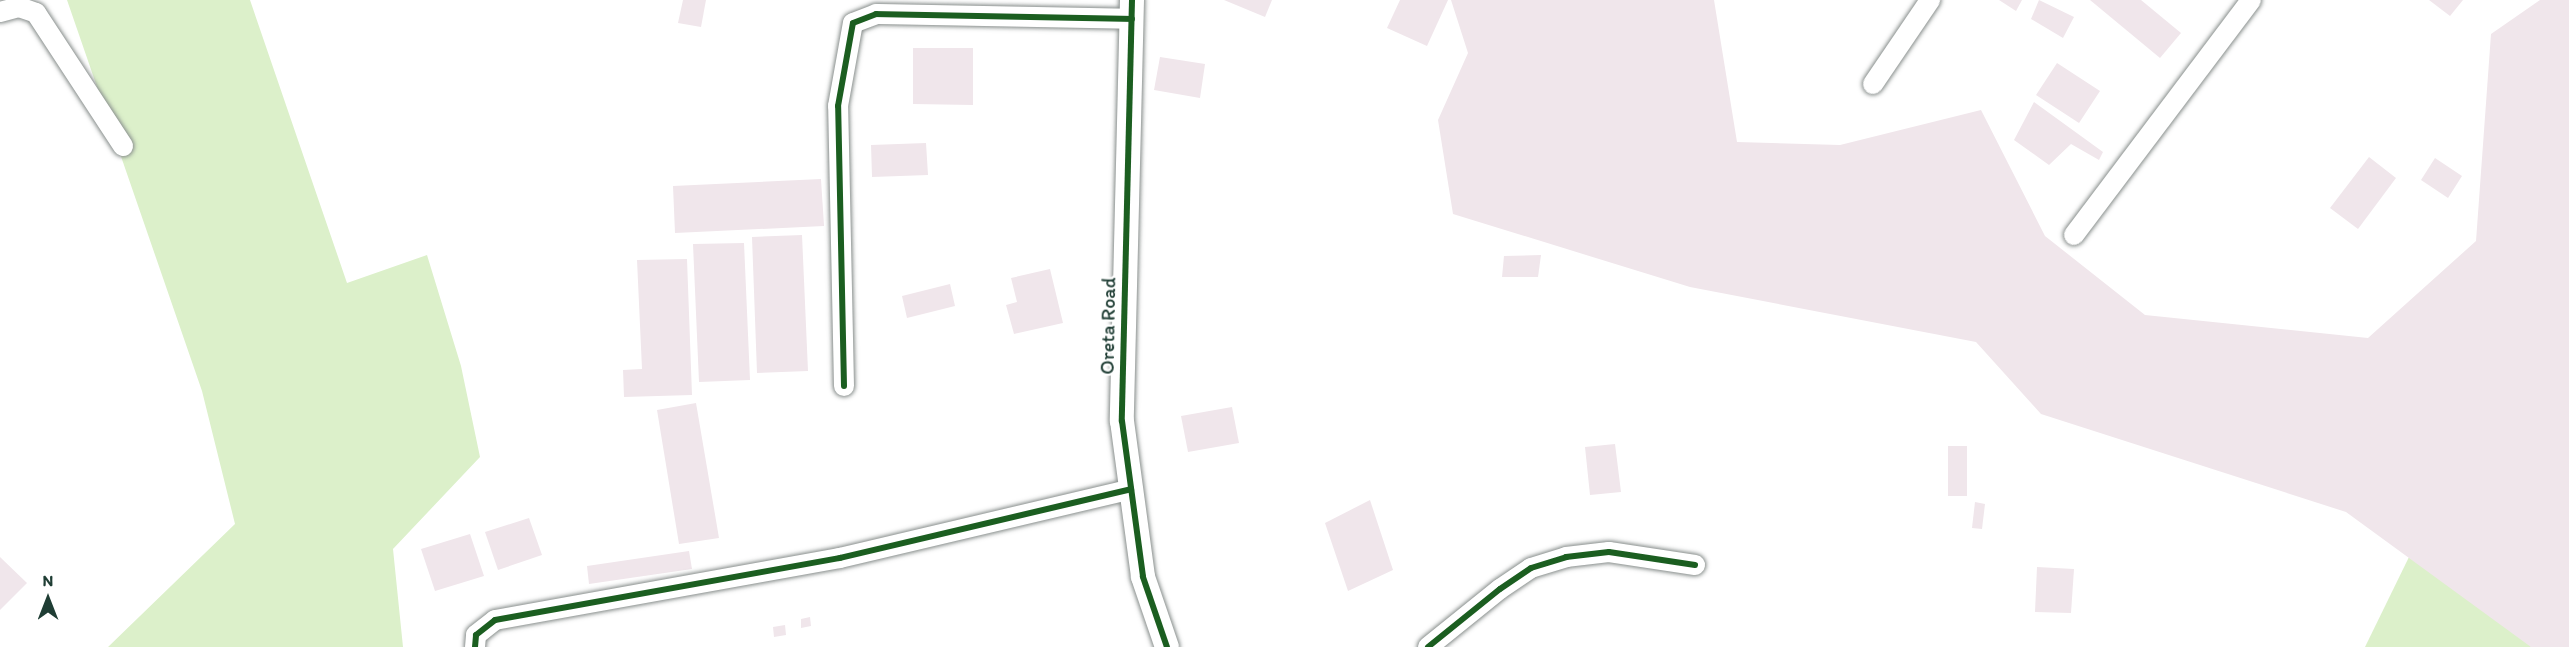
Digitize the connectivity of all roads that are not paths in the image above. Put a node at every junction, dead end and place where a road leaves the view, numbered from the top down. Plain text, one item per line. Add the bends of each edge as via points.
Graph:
1 (1930, 0) edge
2 (2251, 0) edge
3 (1132, 9) edge
4 (0, 12) edge
5 (1873, 84) dead end
6 (123, 147) dead end
7 (2074, 235) dead end
8 (844, 386) dead end
9 (1131, 489) junction
10 (1695, 565) dead end
11 (476, 647) edge
12 (1167, 647) edge
13 (1428, 647) edge

1 - 5 street
2 - 7 street
3 - 8 street via 876,14 853,23 838,106
3 - 9 street, Oreta Road via 1122,421
4 - 6 street via 19,7 36,13
9 - 11 street via 840,558 495,621 476,635
9 - 12 street, Oreta Road via 1143,577
10 - 13 street via 1609,552 1566,557 1531,568

